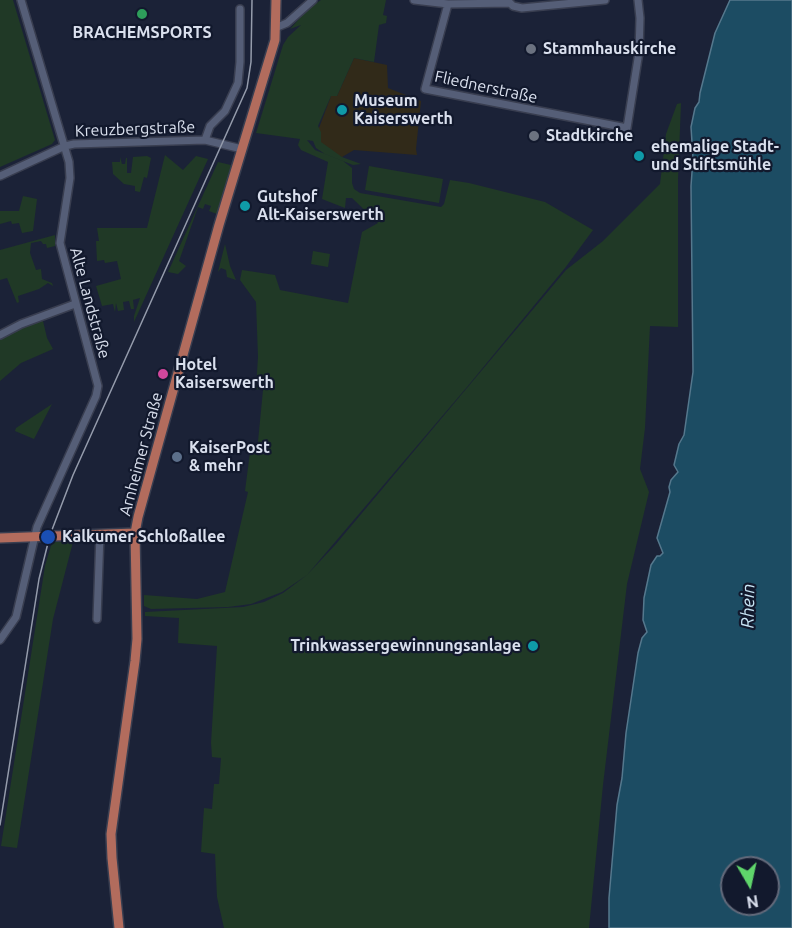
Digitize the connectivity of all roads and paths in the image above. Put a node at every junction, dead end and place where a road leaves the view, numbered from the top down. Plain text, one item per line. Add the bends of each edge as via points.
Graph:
1 (21, 0) edge
2 (276, 0) edge
3 (313, 0) edge
4 (414, 0) edge
5 (605, 0) edge
6 (638, 0) edge
7 (423, 1) edge
8 (511, 2) edge
9 (448, 4) junction
10 (240, 9) dead end
11 (275, 28) junction
12 (205, 140) junction
13 (64, 146) junction
14 (242, 149) junction
15 (0, 176) edge
16 (75, 304) junction
17 (0, 334) edge
18 (36, 531) junction
19 (135, 533) junction
20 (100, 534) junction
21 (0, 538) edge
22 (97, 619) dead end
23 (0, 640) edge
24 (119, 928) edge

1 - 13 street, Alte Landstraße
2 - 11 main road, Arnheimer Straße
3 - 11 street via 287,23
4 - 7 street
5 - 8 street via 522,8
6 - 9 street, Fliednerstraße via 640,32 627,128 425,89
7 - 9 street
8 - 9 street
10 - 12 street, Kreuzbergstraße via 238,83
11 - 14 main road, Arnheimer Straße
12 - 13 street, Kreuzbergstraße
12 - 14 street, Kreuzbergstraße
13 - 15 street, Kreuzbergstraße
13 - 16 street, Alte Landstraße via 70,174 60,243
14 - 19 main road, Arnheimer Straße
16 - 17 street
16 - 18 street, Alte Landstraße via 97,393
18 - 20 main road
18 - 21 main road
18 - 23 street, Alte Landstraße via 16,617
19 - 20 main road
19 - 24 main road, Arnheimer Straße via 135,661 111,834
20 - 22 street

